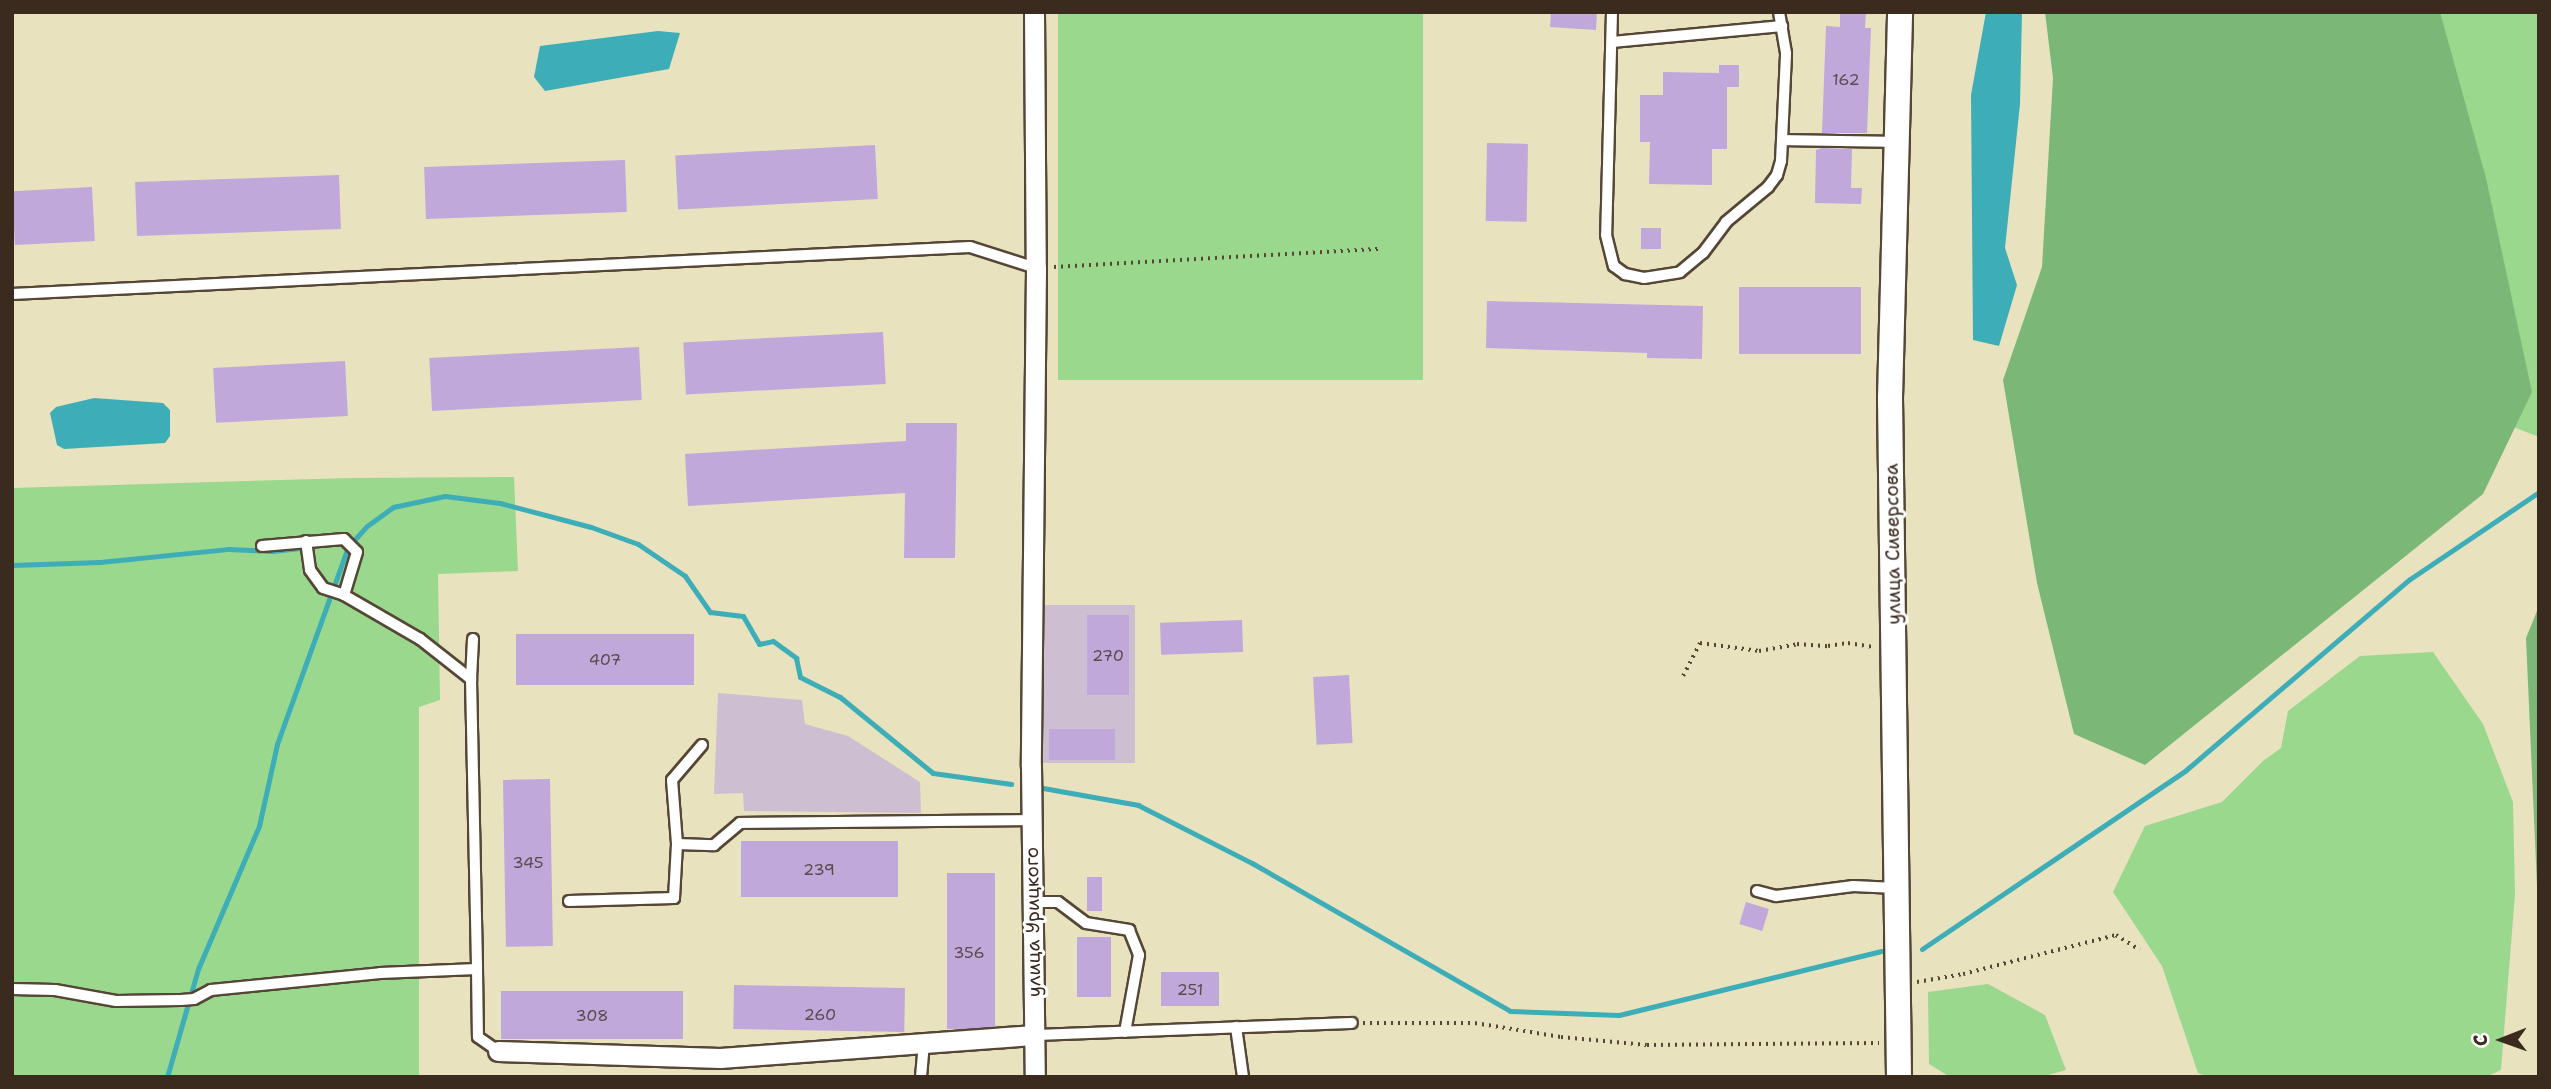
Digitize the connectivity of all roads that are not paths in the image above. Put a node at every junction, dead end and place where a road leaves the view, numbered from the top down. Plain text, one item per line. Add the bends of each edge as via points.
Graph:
1 (1034, 12) edge
2 (1612, 12) edge
3 (1779, 12) edge
4 (1900, 12) edge
5 (1782, 26) junction
6 (1612, 42) junction
7 (1783, 140) junction
8 (1897, 142) junction
9 (1036, 268) junction
10 (12, 294) edge
11 (306, 541) junction
12 (262, 546) dead end
13 (344, 595) junction
14 (472, 639) dead end
15 (471, 679) junction
16 (702, 745) dead end
17 (1032, 820) junction
18 (677, 844) junction
19 (1897, 888) junction
20 (1757, 891) dead end
21 (569, 901) dead end
22 (1033, 902) junction
23 (477, 969) junction
24 (12, 989) edge
25 (1352, 1023) road end
26 (1236, 1027) junction
27 (1125, 1032) junction
28 (1035, 1035) junction
29 (924, 1043) junction
30 (498, 1051) joint
31 (921, 1077) edge
32 (1035, 1077) edge
33 (1243, 1077) edge
34 (1899, 1077) edge

1 - 9 street, улица Урицкого
2 - 6 lane
3 - 5 lane
4 - 8 street, улица Сиверсова
5 - 6 lane
5 - 7 lane via 1786,53
6 - 7 lane via 1606,235 1614,266 1625,274 1662,278 1680,272 1703,253 1731,216 1768,187 1781,161
7 - 8 lane
8 - 19 street, улица Сиверсова via 1889,398
9 - 10 lane via 970,247
9 - 17 street, улица Урицкого
11 - 12 lane
11 - 13 lane via 310,570 323,588
11 - 13 lane via 344,539 357,552
13 - 15 lane via 420,639
14 - 15 lane
15 - 23 lane
16 - 18 lane via 672,779
17 - 18 lane via 740,823 714,845
17 - 22 street, улица Урицкого
18 - 21 lane via 674,898
19 - 20 lane via 1853,886 1776,896
19 - 34 street, улица Сиверсова
22 - 27 lane via 1058,902 1086,923 1129,929 1139,955
22 - 28 street, улица Урицкого
23 - 24 lane via 380,973 211,990 181,1000 116,1001 55,990
23 - 30 lane via 478,1037
25 - 26 lane
26 - 27 lane
26 - 33 lane
27 - 28 lane
28 - 29 street
28 - 32 street, улица Урицкого
29 - 30 street via 720,1058
29 - 31 lane

